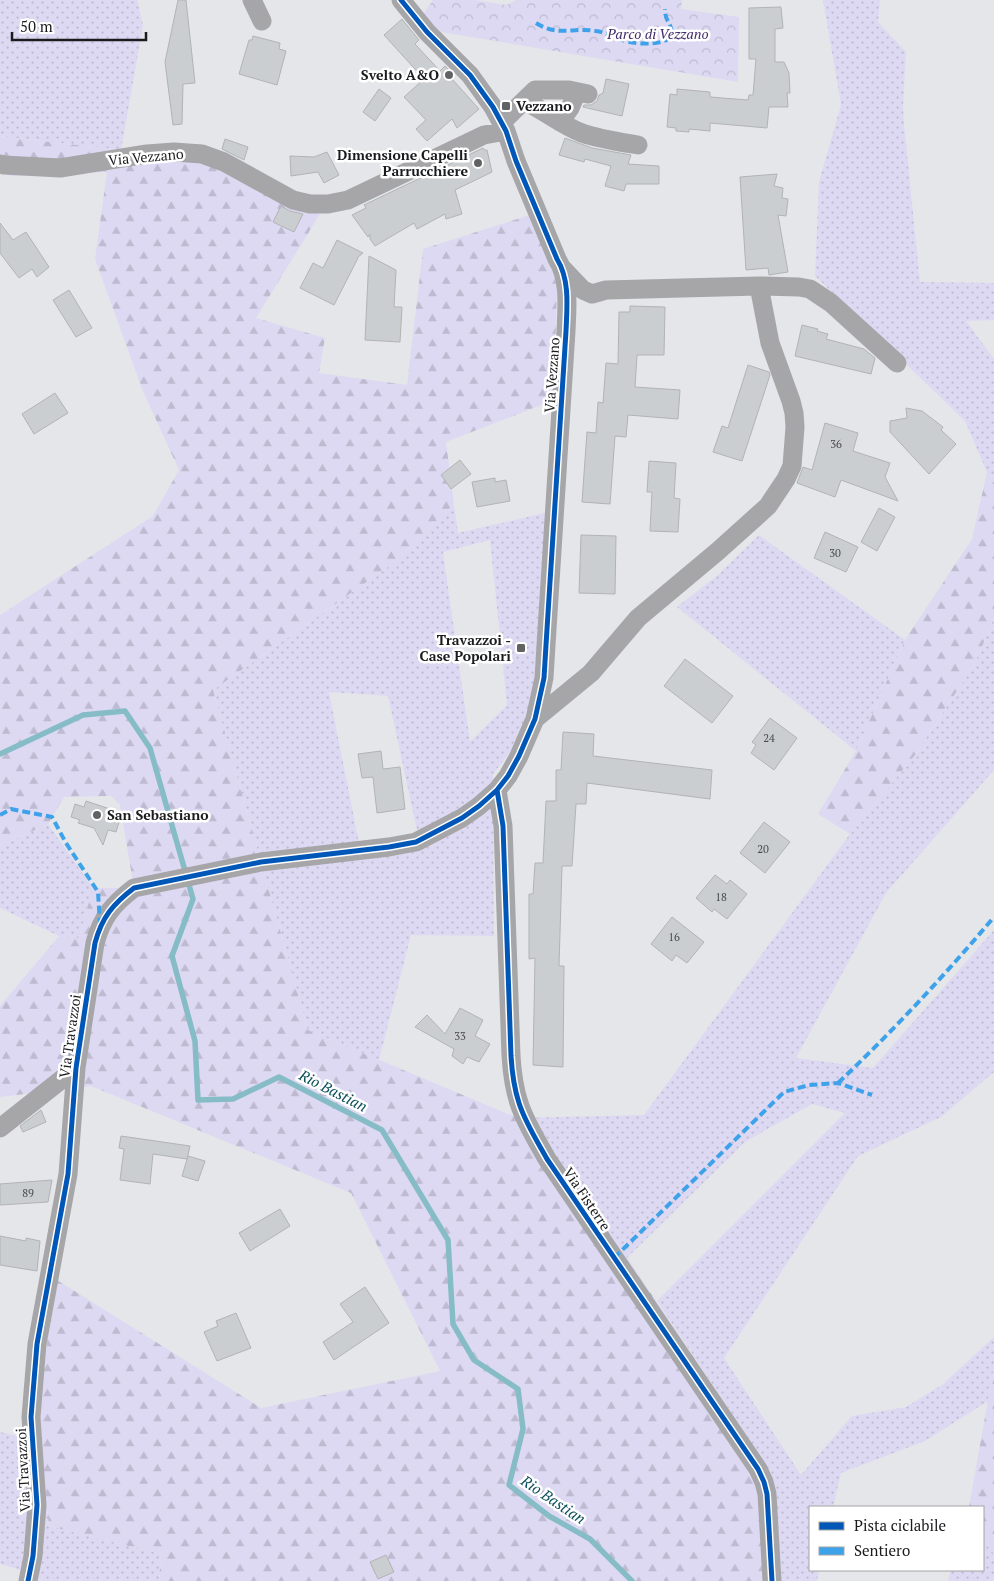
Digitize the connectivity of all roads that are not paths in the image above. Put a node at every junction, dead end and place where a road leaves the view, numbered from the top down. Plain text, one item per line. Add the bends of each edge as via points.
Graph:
1 (252, 0) edge
2 (401, 0) edge
3 (262, 21) dead end
4 (524, 102) junction
5 (560, 122) junction
6 (504, 127) junction
7 (638, 145) dead end
8 (0, 164) edge
9 (562, 268) junction
10 (759, 286) junction
11 (897, 363) dead end
12 (535, 719) junction
13 (497, 790) junction
14 (76, 1068) junction
15 (0, 1128) edge
16 (28, 1581) edge
17 (772, 1581) edge

1 - 3 street
2 - 6 street, Via Vezzano via 427,32 470,75
4 - 5 street via 537,106
4 - 5 street via 536,90 582,93
4 - 6 street
5 - 7 street via 582,133
6 - 8 street, Via Vezzano via 348,200 328,204 293,200 224,162 202,154 147,154 60,168
6 - 9 street, Via Vezzano
9 - 10 street, Via Vezzano via 583,290 592,294 606,290
9 - 12 street, Via Vezzano via 567,297 564,361 544,678
10 - 11 street, Via Vezzano via 810,289 831,303
10 - 12 street, Via Vezzano via 770,342 794,413 794,453 786,479 768,506 638,618 591,673
12 - 13 street, Via Vezzano via 515,762
13 - 14 street, Via Travazzoi via 462,818 416,842 261,862 134,888 114,906 100,925
13 - 17 street, Via Fisterre via 503,826 511,1056 519,1103 547,1159 758,1469 767,1494
14 - 15 street, Via Travazzoi
14 - 16 street, Via Travazzoi via 68,1174 37,1344 31,1416 37,1505 34,1556

